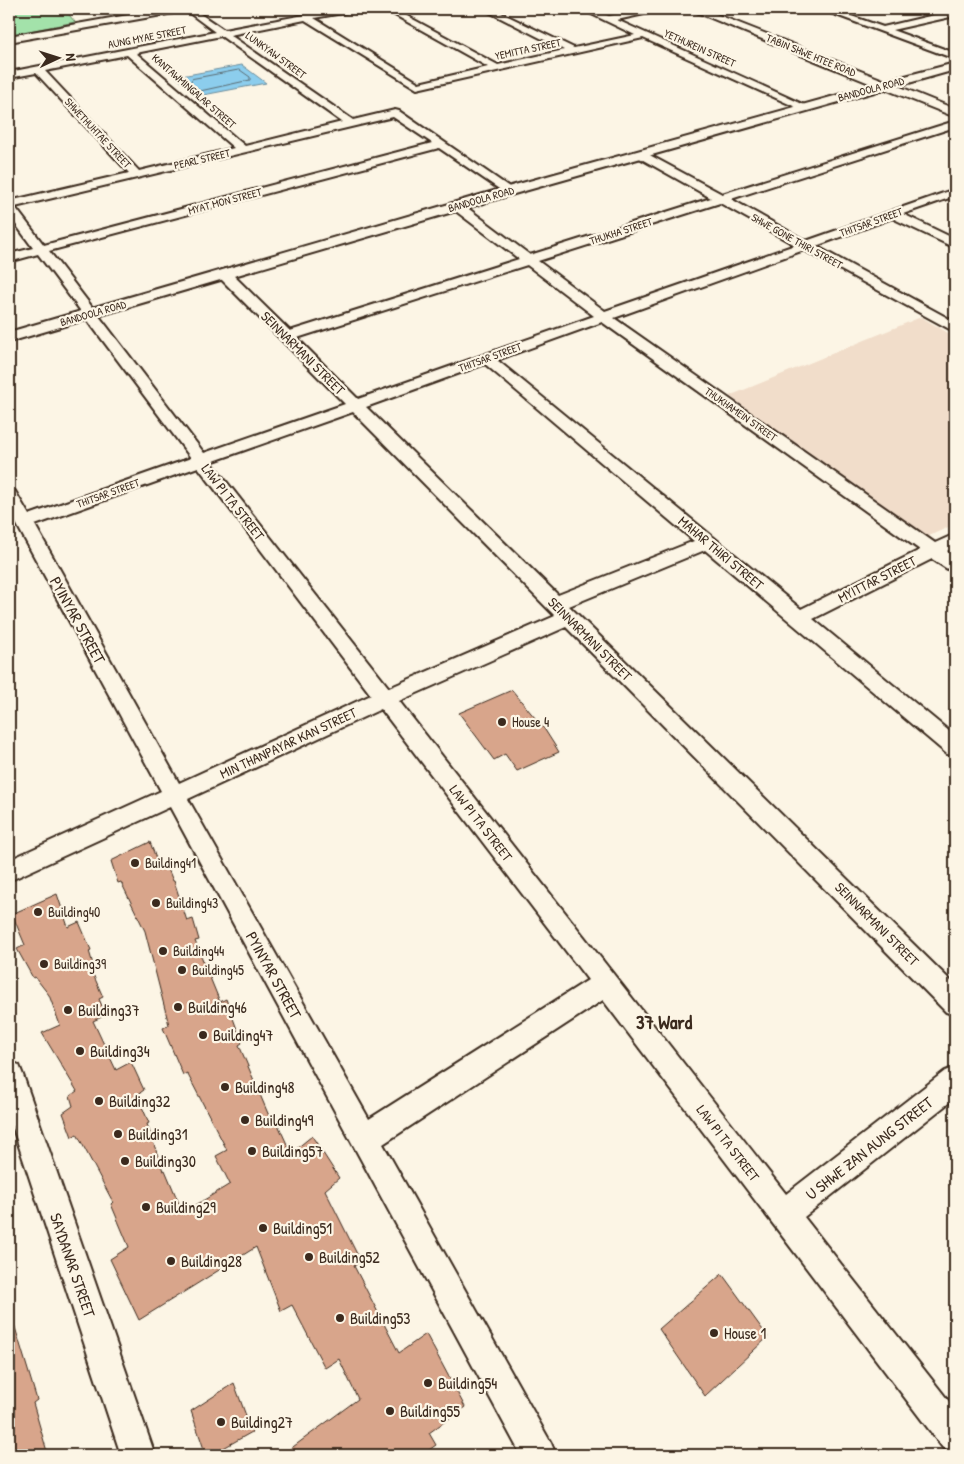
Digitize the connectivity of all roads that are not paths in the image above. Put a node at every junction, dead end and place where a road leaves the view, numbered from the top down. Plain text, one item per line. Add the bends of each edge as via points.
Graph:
1 (179, 9) edge
2 (188, 9) edge
3 (348, 9) edge
4 (388, 9) edge
5 (487, 9) edge
6 (586, 9) edge
7 (655, 9) edge
8 (694, 9) edge
9 (824, 9) edge
10 (955, 13) edge
11 (306, 17) junction
12 (609, 19) junction
13 (883, 30) junction
14 (224, 33) junction
15 (645, 36) junction
16 (9, 39) edge
17 (572, 51) junction
18 (129, 52) junction
19 (955, 56) edge
20 (955, 66) edge
21 (496, 68) junction
22 (38, 69) junction
23 (9, 75) edge
24 (886, 85) junction
25 (804, 107) junction
26 (955, 113) edge
27 (350, 123) junction
28 (955, 124) edge
29 (441, 144) junction
30 (242, 149) junction
31 (640, 154) junction
32 (136, 174) junction
33 (509, 191) junction
34 (955, 192) edge
35 (721, 199) junction
36 (9, 206) edge
37 (457, 206) junction
38 (893, 214) junction
39 (955, 244) edge
40 (805, 245) junction
41 (40, 249) junction
42 (9, 258) edge
43 (528, 260) junction
44 (224, 274) junction
45 (89, 314) junction
46 (604, 317) junction
47 (955, 328) edge
48 (9, 337) edge
49 (288, 337) junction
50 (486, 358) junction
51 (355, 405) junction
52 (201, 460) junction
53 (9, 495) edge
54 (24, 523) junction
55 (955, 540) edge
56 (708, 542) junction
57 (933, 551) junction
58 (955, 566) edge
59 (562, 611) junction
60 (800, 618) junction
61 (385, 698) junction
62 (955, 748) edge
63 (174, 795) junction
64 (9, 871) edge
65 (605, 984) junction
66 (955, 1003) edge
67 (9, 1076) edge
68 (955, 1081) edge
69 (364, 1139) junction
70 (783, 1215) junction
71 (955, 1436) edge
72 (533, 1452) edge
73 (138, 1455) edge

1 - 16 street
2 - 14 street, LUNKYAW STREET
3 - 11 street, AUNG MYAE STREET
4 - 21 street
5 - 17 street
6 - 12 street, YETHUREIN STREET
7 - 12 street
8 - 24 street, TABIN SHWE HTEE ROAD
9 - 13 street
10 - 13 street
11 - 14 street, AUNG MYAE STREET
11 - 21 street, YEMITTA STREET via 417,86
12 - 15 street, YETHUREIN STREET
13 - 19 street
14 - 18 street, AUNG MYAE STREET
14 - 27 street, LUNKYAW STREET
15 - 17 street, YEMITTA STREET
15 - 25 street, YETHUREIN STREET
17 - 21 street, YEMITTA STREET
18 - 22 street, AUNG MYAE STREET
18 - 30 street, KANTAWMINGALAR STREET
20 - 24 street, BANDOOLA ROAD
22 - 23 street, AUNG MYAE STREET
22 - 32 street, SHWETHUHTAE STREET
24 - 25 street, BANDOOLA ROAD
24 - 26 street, TABIN SHWE HTEE ROAD
25 - 31 street, BANDOOLA ROAD
27 - 29 street, PEARL STREET via 395,113
27 - 30 street, PEARL STREET
28 - 35 street, THUKHA STREET
29 - 33 street
29 - 41 street, MYAT MON STREET
30 - 32 street, PEARL STREET
31 - 33 street, BANDOOLA ROAD
31 - 35 street, SHWE GONE THIRI STREET
32 - 36 street, PEARL STREET
33 - 37 street, BANDOOLA ROAD
34 - 38 street, THITSAR STREET
35 - 40 street, SHWE GONE THIRI STREET
35 - 43 street, THUKHA STREET
36 - 41 street, LAW PI TA STREET
37 - 43 street, THUKHAMEIN STREET
37 - 44 street, BANDOOLA ROAD
38 - 39 street
38 - 40 street, THITSAR STREET
40 - 46 street, THITSAR STREET
40 - 47 street, SHWE GONE THIRI STREET
41 - 42 street, MYAT MON STREET
41 - 45 street, LAW PI TA STREET
43 - 46 street, THUKHAMEIN STREET
43 - 49 street, THUKHA STREET
44 - 45 street, BANDOOLA ROAD
44 - 49 street, SEINNARMANI STREET
45 - 48 street, BANDOOLA ROAD
45 - 52 street, LAW PI TA STREET
46 - 50 street, THITSAR STREET
46 - 57 street, THUKHAMEIN STREET
49 - 51 street, SEINNARMANI STREET
50 - 51 street, THITSAR STREET
50 - 56 street, MAHAR THIRI STREET
51 - 52 street, THITSAR STREET
51 - 59 street, SEINNARMANI STREET
52 - 54 street, THITSAR STREET
52 - 61 street, LAW PI TA STREET
53 - 54 street, PYINYAR STREET
54 - 63 street, PYINYAR STREET
55 - 57 street, MYITTAR STREET
56 - 59 street, MIN THANPAYAR KAN STREET
56 - 60 street, MAHAR THIRI STREET
57 - 58 street, THUKHAMEIN STREET
57 - 60 street, MYITTAR STREET
59 - 61 street, MIN THANPAYAR KAN STREET
59 - 66 street, SEINNARMANI STREET
60 - 62 street, MAHAR THIRI STREET
61 - 63 street, MIN THANPAYAR KAN STREET
61 - 65 street, LAW PI TA STREET
63 - 64 street, MIN THANPAYAR KAN STREET
63 - 69 street, PYINYAR STREET
65 - 69 street
65 - 70 street, LAW PI TA STREET
67 - 73 street, SAYDANAR STREET
68 - 70 street, U SHWE ZAN AUNG STREET
69 - 72 street, PYINYAR STREET
70 - 71 street, LAW PI TA STREET

